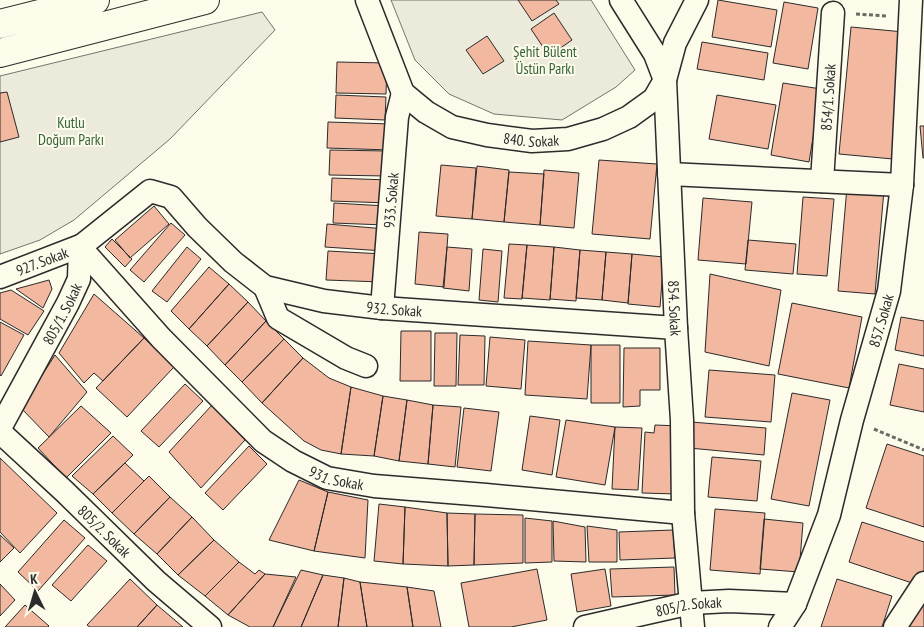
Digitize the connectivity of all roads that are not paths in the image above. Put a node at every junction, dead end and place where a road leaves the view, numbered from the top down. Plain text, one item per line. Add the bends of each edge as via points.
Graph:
1 (95, 0) edge
2 (205, 0) edge
3 (367, 0) edge
4 (621, 0) edge
5 (697, 0) edge
6 (910, 8) edge
7 (833, 13) road end
8 (0, 24) edge
9 (0, 53) edge
10 (665, 80) junction
11 (404, 93) junction
12 (669, 174) junction
13 (822, 181) junction
14 (902, 185) junction
15 (82, 246) junction
16 (0, 277) edge
17 (265, 287) junction
18 (382, 308) junction
19 (676, 328) junction
20 (366, 366) dead end
21 (0, 428) edge
22 (0, 432) edge
23 (683, 514) junction
24 (924, 583) edge
25 (691, 604) junction
26 (795, 604) junction
27 (210, 627) edge
28 (585, 627) edge
29 (694, 627) edge
30 (780, 627) edge
31 (895, 627) edge

1 - 8 street
2 - 9 street
3 - 11 street, 840. Sokak
4 - 10 street, 854. Sokak via 655,54
5 - 10 street, 840. Sokak via 675,43
6 - 14 street, 857. Sokak
7 - 13 street, 854/1. Sokak
10 - 11 street, 840. Sokak via 654,99 603,128 568,139 532,141 452,127 426,112
10 - 12 street, 854. Sokak
11 - 18 street, 933. Sokak via 397,117
12 - 13 street
12 - 19 street, 854. Sokak
13 - 14 street
14 - 26 street, 857. Sokak via 889,291 829,515
15 - 16 street, 927. Sokak
15 - 17 street, 932. Sokak via 150,191 171,197 232,262
15 - 21 street, 805/1. Sokak via 76,287
15 - 23 street, 931. Sokak via 161,338 263,441 293,462 327,478 374,486
17 - 18 street, 932. Sokak via 324,301
17 - 20 street via 278,318 346,358
18 - 19 street, 932. Sokak
19 - 23 street, 854. Sokak via 682,420
22 - 27 street, 805/2. Sokak via 156,581
23 - 25 street, 854. Sokak
24 - 31 street
25 - 26 street, 805/2. Sokak via 729,601
25 - 28 street, 805/2. Sokak
25 - 29 street, 854. Sokak
26 - 30 street, 857. Sokak

